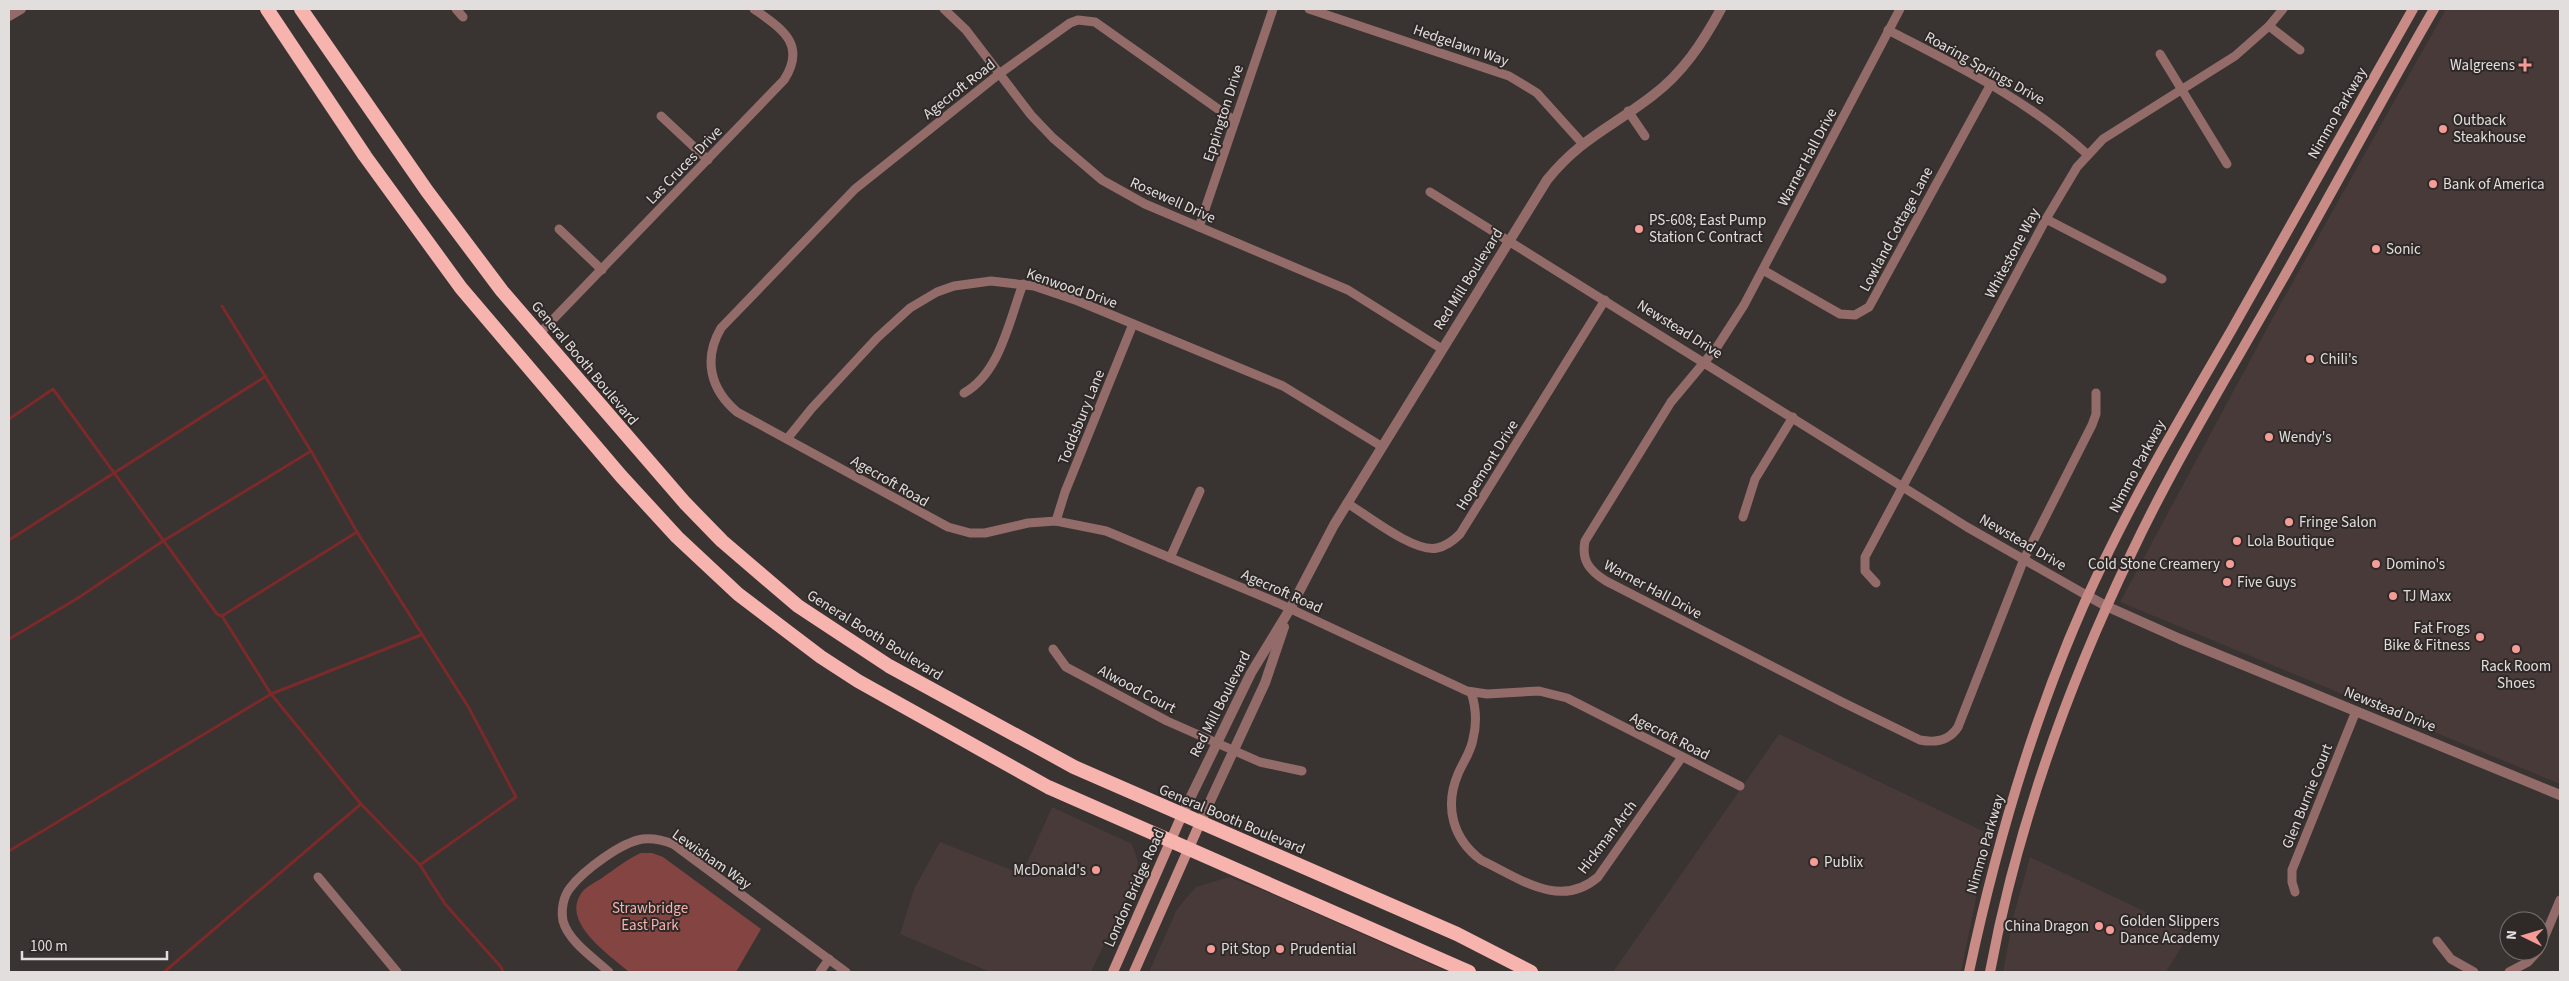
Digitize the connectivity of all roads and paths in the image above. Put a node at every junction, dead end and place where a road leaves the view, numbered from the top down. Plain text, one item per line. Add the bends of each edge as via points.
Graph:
1 (21, 9) edge
2 (266, 9) edge
3 (301, 9) edge
4 (456, 9) edge
5 (754, 9) edge
6 (944, 9) edge
7 (1273, 9) edge
8 (1309, 9) edge
9 (1721, 9) edge
10 (1900, 9) edge
11 (2283, 9) edge
12 (2413, 9) edge
13 (2434, 9) edge
14 (9, 16) edge
15 (462, 17) dead end
16 (2269, 26) junction
17 (1888, 30) junction
18 (2300, 50) dead end
19 (2160, 54) dead end
20 (999, 74) junction
21 (1991, 84) junction
22 (2180, 89) junction
23 (1628, 111) junction
24 (661, 116) dead end
25 (1235, 121) junction
26 (1645, 136) dead end
27 (1582, 143) junction
28 (2087, 154) junction
29 (708, 160) junction
30 (2227, 164) dead end
31 (1430, 192) dead end
32 (2046, 219) junction
33 (1199, 227) junction
34 (559, 229) dead end
35 (1510, 240) junction
36 (602, 270) junction
37 (1763, 270) junction
38 (2162, 280) dead end
39 (1023, 284) junction
40 (1605, 300) junction
41 (1134, 324) junction
42 (539, 334) junction
43 (1442, 348) junction
44 (1706, 363) junction
45 (964, 393) dead end
46 (2096, 393) dead end
47 (1793, 417) junction
48 (788, 439) junction
49 (1381, 446) junction
50 (1904, 487) junction
51 (1200, 491) dead end
52 (1347, 503) junction
53 (1743, 517) dead end
54 (1056, 521) junction
55 (1170, 558) junction
56 (2024, 559) junction
57 (1876, 583) dead end
58 (2088, 596) junction
59 (2106, 606) junction
60 (1290, 609) junction
61 (1053, 649) dead end
62 (1471, 692) junction
63 (2356, 711) junction
64 (1217, 744) junction
65 (1233, 750) junction
66 (1682, 757) junction
67 (1302, 771) dead end
68 (1740, 786) dead end
69 (2560, 795) edge
70 (1182, 815) junction
71 (1200, 823) junction
72 (1170, 842) junction
73 (1188, 849) junction
74 (318, 877) dead end
75 (2295, 892) dead end
76 (2560, 900) edge
77 (2549, 925) edge
78 (2437, 941) dead end
79 (829, 960) junction
80 (2529, 961) edge
81 (397, 972) edge
82 (609, 972) edge
83 (820, 972) edge
84 (846, 972) edge
85 (1113, 972) edge
86 (1134, 972) edge
87 (1469, 972) edge
88 (1531, 972) edge
89 (1969, 972) edge
90 (1990, 972) edge
91 (2474, 972) edge
92 (2508, 972) edge

1 - 14 street
2 - 72 highway via 365,156 460,288 621,476 704,562 777,624 858,681 1048,787
3 - 42 highway, General Booth Boulevard via 438,206
4 - 15 street
5 - 29 street, Las Cruces Drive via 779,27 790,40 793,64 784,80
6 - 20 street, Rosewell Drive via 966,30
7 - 25 street, Eppington Drive
8 - 27 street, Hedgelawn Way via 1509,76 1542,98
9 - 23 street, Red Mill Boulevard via 1687,63 1652,96
10 - 17 street, Warner Hall Drive
11 - 16 street, Whitestone Way
12 - 58 main road, Nimmo Parkway via 2165,444
13 - 59 main road via 2187,447
16 - 18 street
16 - 22 street, Whitestone Way via 2235,56
17 - 21 street, Roaring Springs Drive
17 - 37 street, Warner Hall Drive
19 - 22 street
20 - 25 street, Agecroft Road via 1064,27 1078,20 1087,20 1115,35
20 - 33 street, Rosewell Drive via 1053,138 1102,180 1145,204
20 - 48 street, Agecroft Road via 856,188 721,328 713,344 710,361 713,382 719,394 737,412
21 - 28 street, Roaring Springs Drive via 2042,115
21 - 37 street, Lowland Cottage Lane via 1869,307 1856,315 1840,314
22 - 28 street, Whitestone Way via 2103,139
22 - 30 street
23 - 26 street
23 - 27 street, Red Mill Boulevard
24 - 29 street
25 - 33 street, Eppington Drive
27 - 35 street, Red Mill Boulevard via 1547,180
28 - 32 street, Whitestone Way
29 - 36 street, Las Cruces Drive
31 - 35 street, Newstead Drive
32 - 38 street
32 - 50 street, Whitestone Way
33 - 43 street, Rosewell Drive via 1340,286
34 - 36 street
35 - 40 street, Newstead Drive
35 - 43 street, Red Mill Boulevard
36 - 42 street, Las Cruces Drive
37 - 44 street, Warner Hall Drive
39 - 41 street, Kenwood Drive via 1078,301
39 - 45 street via 990,371
39 - 48 street, Kenwood Drive via 991,281 954,286 910,308 812,408
40 - 44 street, Newstead Drive
40 - 52 street, Hopemont Drive via 1454,541 1436,549 1416,545
41 - 49 street, Kenwood Drive via 1282,386
41 - 54 street, Toddsbury Lane via 1064,492
42 - 70 highway, General Booth Boulevard via 684,503 722,541 798,606 940,695 1074,767
43 - 49 street, Red Mill Boulevard
44 - 47 street, Newstead Drive
44 - 56 street, Warner Hall Drive via 1672,402 1585,541 1587,565 1606,581 1842,702 1929,742 1954,734
46 - 56 street, Warner Hall Drive via 2096,414 2092,425
47 - 50 street, Newstead Drive
47 - 53 street via 1755,479
48 - 54 street, Agecroft Road via 929,519 956,530 985,533 1028,523
49 - 52 street, Red Mill Boulevard
50 - 56 street, Newstead Drive
50 - 57 street, Whitestone Way via 1865,558 1865,571
51 - 55 street
52 - 60 street, Red Mill Boulevard
54 - 55 street, Agecroft Road via 1106,531
55 - 60 street, Agecroft Road
56 - 58 street, Newstead Drive
58 - 59 street, Newstead Drive
58 - 89 main road, Nimmo Parkway via 2055,676 2012,803 1991,874
59 - 63 street, Newstead Drive
59 - 90 main road via 2068,700 2034,802 2008,891
60 - 62 street, Agecroft Road
60 - 64 street, Red Mill Boulevard via 1251,673
60 - 65 street, Red Mill Boulevard via 1265,683
61 - 64 street, Alwood Court via 1066,666 1167,721
62 - 66 street, Agecroft Road via 1487,694 1528,690 1554,693
62 - 66 street, Hickman Arch via 1475,712 1473,740 1458,774 1451,801 1457,834 1482,860 1548,891 1570,892 1598,878
63 - 69 street, Newstead Drive
63 - 75 street, Glen Burnie Court via 2292,870
64 - 65 street, Alwood Court
64 - 70 street, Red Mill Boulevard
65 - 67 street, Alwood Court via 1260,762
65 - 71 street, Red Mill Boulevard
66 - 68 street, Agecroft Road
70 - 71 highway, General Booth Boulevard
70 - 72 main road, London Bridge Road
71 - 73 main road
71 - 88 highway, General Booth Boulevard via 1457,934
72 - 73 highway
72 - 85 main road, London Bridge Road
73 - 86 main road
73 - 87 highway
74 - 81 street
76 - 77 street
78 - 91 street via 2451,959
79 - 82 street, Lewisham Way via 673,844 647,839 631,842 599,862 570,888 563,905 563,921 567,930
79 - 83 street
79 - 84 street, Lewisham Way
80 - 92 street

